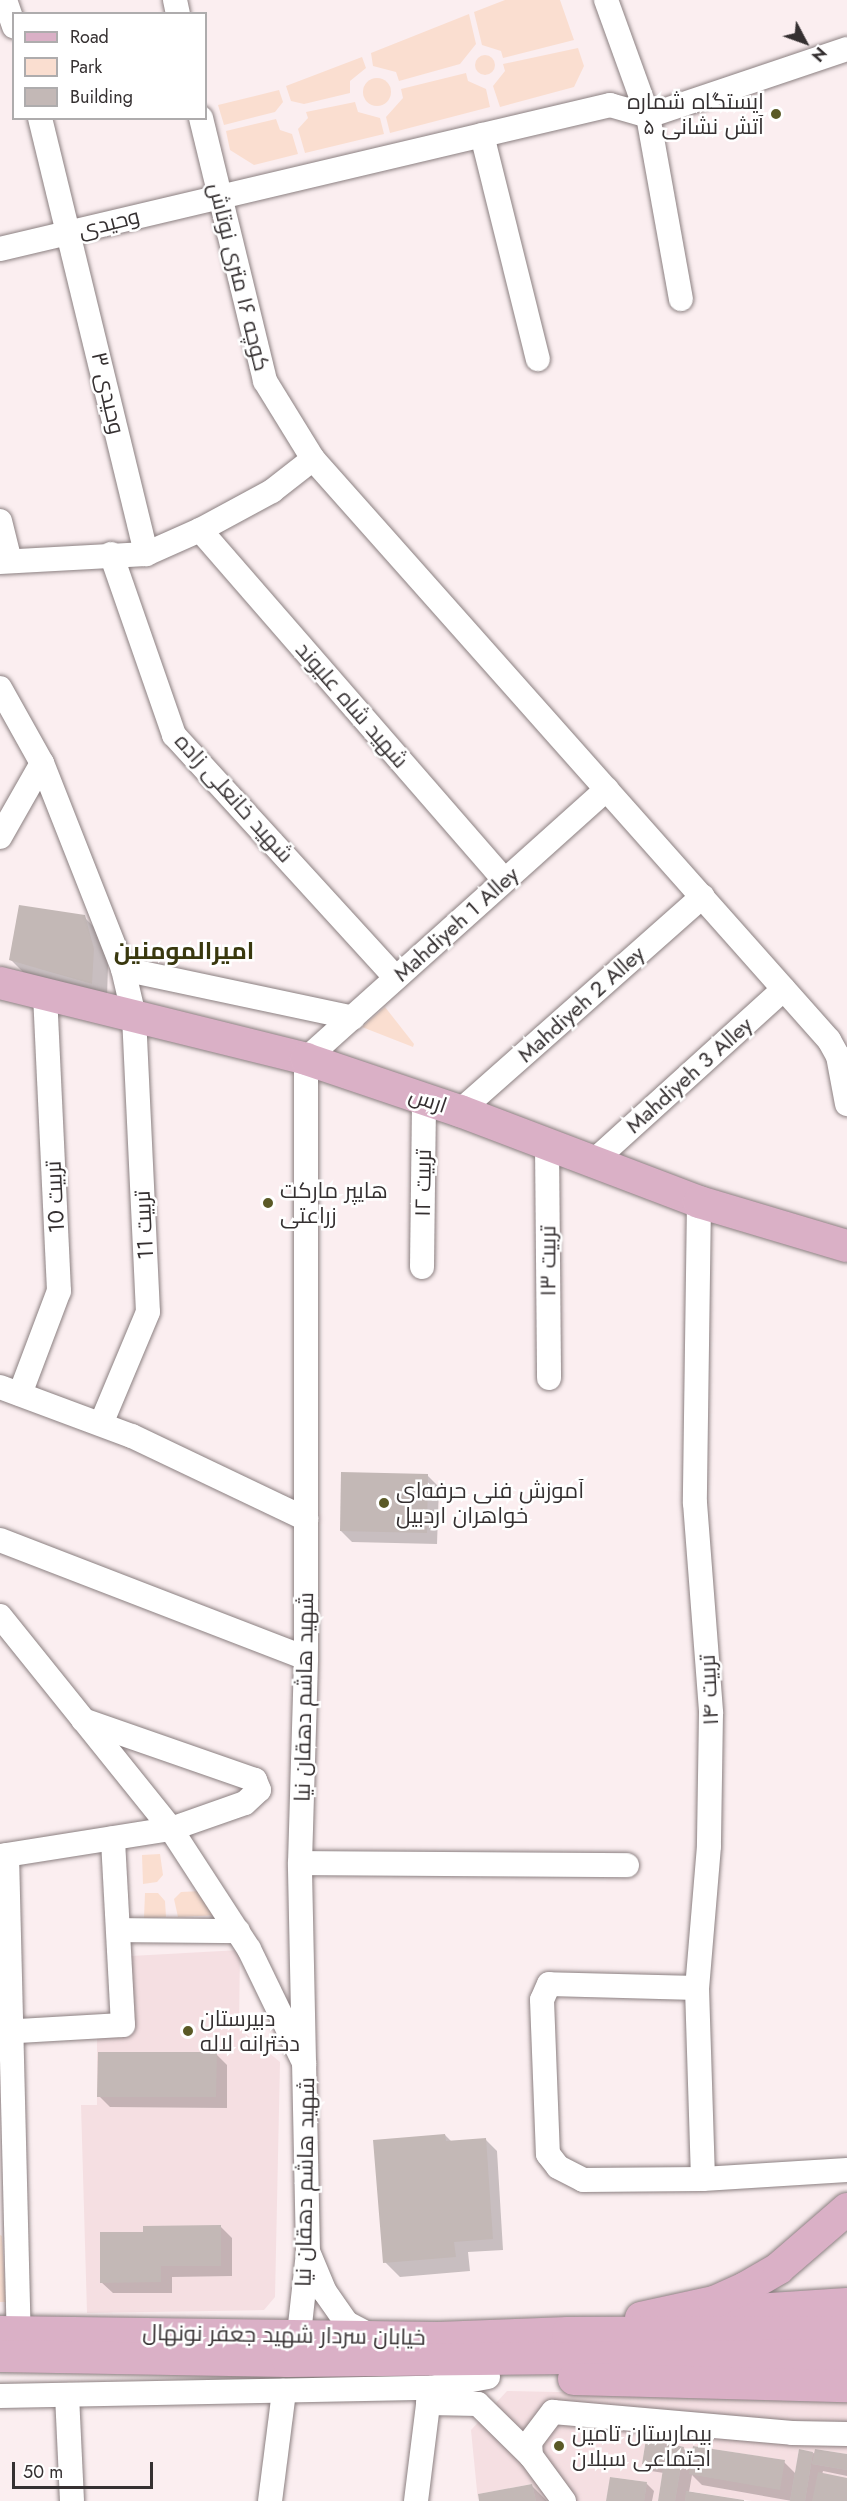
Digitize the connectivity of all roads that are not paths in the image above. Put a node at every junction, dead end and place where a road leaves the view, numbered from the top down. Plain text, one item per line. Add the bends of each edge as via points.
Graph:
1 (5, 0) edge
2 (606, 0) edge
3 (12, 20) edge
4 (847, 49) edge
5 (648, 116) junction
6 (41, 120) edge
7 (201, 120) edge
8 (482, 135) junction
9 (217, 195) junction
10 (70, 233) junction
11 (0, 249) edge
12 (681, 299) dead end
13 (538, 359) dead end
14 (312, 459) junction
15 (0, 521) edge
16 (200, 530) junction
17 (111, 554) junction
18 (146, 554) junction
19 (5, 562) edge
20 (0, 688) edge
21 (42, 763) junction
22 (607, 789) junction
23 (0, 837) edge
24 (504, 880) junction
25 (703, 896) junction
26 (123, 969) junction
27 (396, 978) junction
28 (0, 983) edge
29 (784, 988) junction
30 (45, 993) junction
31 (134, 1016) junction
32 (353, 1018) junction
33 (306, 1059) junction
34 (424, 1099) junction
35 (847, 1104) edge
36 (460, 1111) junction
37 (547, 1144) junction
38 (594, 1161) junction
39 (699, 1202) junction
40 (847, 1246) edge
41 (422, 1267) dead end
42 (549, 1378) dead end
43 (10, 1391) edge
44 (101, 1424) junction
45 (306, 1519) junction
46 (0, 1540) edge
47 (1, 1623) edge
48 (306, 1658) junction
49 (82, 1720) junction
50 (171, 1828) junction
51 (113, 1838) junction
52 (4, 1856) edge
53 (300, 1863) junction
54 (627, 1865) dead end
55 (118, 1930) junction
56 (238, 1931) junction
57 (697, 1988) junction
58 (6, 2032) edge
59 (307, 2070) junction
60 (847, 2170) edge
61 (703, 2179) junction
62 (847, 2209) edge
63 (308, 2252) junction
64 (847, 2304) edge
65 (660, 2316) junction
66 (847, 2332) edge
67 (299, 2334) junction
68 (371, 2336) junction
69 (6, 2340) edge
70 (567, 2346) junction
71 (440, 2348) junction
72 (847, 2355) edge
73 (488, 2377) junction
74 (847, 2386) edge
75 (284, 2391) junction
76 (67, 2395) junction
77 (0, 2396) edge
78 (429, 2396) junction
79 (847, 2434) edge
80 (531, 2457) junction
81 (72, 2501) edge
82 (270, 2501) edge
83 (416, 2501) edge
84 (564, 2501) edge

1 - 3 street
2 - 5 street
4 - 5 street
5 - 8 street, وحیدی via 610,105
5 - 12 street
6 - 10 street, وحیدی ۳
7 - 9 street, کوچه ۱۶ متری نوتاش
8 - 9 street, وحیدی
8 - 13 street
9 - 10 street, وحیدی
9 - 14 street, کوچه ۱۶ متری نوتاش via 265,381
10 - 11 street, وحیدی
10 - 18 street, وحیدی ۳
14 - 16 street via 272,491
14 - 22 street, کوچه ۱۶ متری نوتاش
15 - 19 street
16 - 18 street
16 - 24 street, شهید شاه علیوند
17 - 18 street
17 - 19 street
17 - 27 street, شهید خانعلی زاده via 174,735
20 - 21 street, تربیت 11
21 - 23 street
21 - 26 street, تربیت 11
22 - 24 street, Mahdiyeh 1 Alley
22 - 25 street, کوچه ۱۶ متری نوتاش
24 - 27 street, Mahdiyeh 1 Alley
25 - 29 street, کوچه ۱۶ متری نوتاش
25 - 36 street, Mahdiyeh 2 Alley
26 - 31 street, تربیت 11
26 - 32 street
27 - 32 street, Mahdiyeh 1 Alley
28 - 30 main road, ارس
29 - 35 street, کوچه ۱۶ متری نوتاش via 838,1056
29 - 38 street, Mahdiyeh 3 Alley
30 - 31 main road, ارس
30 - 43 street, تربیت 10 via 59,1292
31 - 33 main road, ارس
31 - 44 street, تربیت 11 via 148,1312
32 - 33 street, Mahdiyeh 1 Alley
33 - 34 main road, ارس
33 - 45 street, شهید هاشم دهقان نیا
34 - 36 main road, ارس
34 - 41 street, تربیت ۱۲
36 - 37 main road, ارس
37 - 38 main road, ارس
37 - 42 street, تربیت ۱۳
38 - 39 main road, ارس
39 - 40 main road, ارس
39 - 57 street, تربیت ۱۴ via 695,1503 711,1732 709,1846
43 - 44 street
44 - 45 street
45 - 48 street, شهید هاشم دهقان نیا
46 - 48 street
47 - 49 street
48 - 53 street, شهید هاشم دهقان نیا
49 - 50 street
49 - 50 street via 255,1780 259,1790 245,1803
50 - 51 street
50 - 56 street
51 - 52 street
51 - 55 street
52 - 58 street
53 - 54 street
53 - 59 street, شهید هاشم دهقان نیا
55 - 56 street
55 - 58 street via 123,2025
56 - 59 street
57 - 61 street, تربیت ۱۴
57 - 61 street via 549,1984 542,2000 548,2154 558,2167 583,2180
58 - 69 street
59 - 63 street, شهید هاشم دهقان نیا
60 - 61 street
62 - 65 main road via 779,2268 745,2288
63 - 67 street, شهید هاشم دهقان نیا
63 - 68 street via 325,2292 347,2324
64 - 65 main road
65 - 71 main road via 487,2321
66 - 70 main road
67 - 68 main road, خیابان سردار شهید جعفر نونهال
67 - 69 main road, خیابان سردار شهید جعفر نونهال
68 - 71 main road, خیابان سردار شهید جعفر نونهال
69 - 71 main road, خیابان سردار شهید جعفر نونهال via 288,2361
70 - 71 main road, خیابان سردار شهید جعفر نونهال
70 - 72 main road
71 - 73 main road
73 - 74 main road
73 - 78 street
75 - 76 street
75 - 78 street
75 - 82 street
76 - 77 street
76 - 81 street
78 - 80 street via 478,2404
78 - 83 street
79 - 80 street via 792,2433 553,2412 530,2442
80 - 84 street

